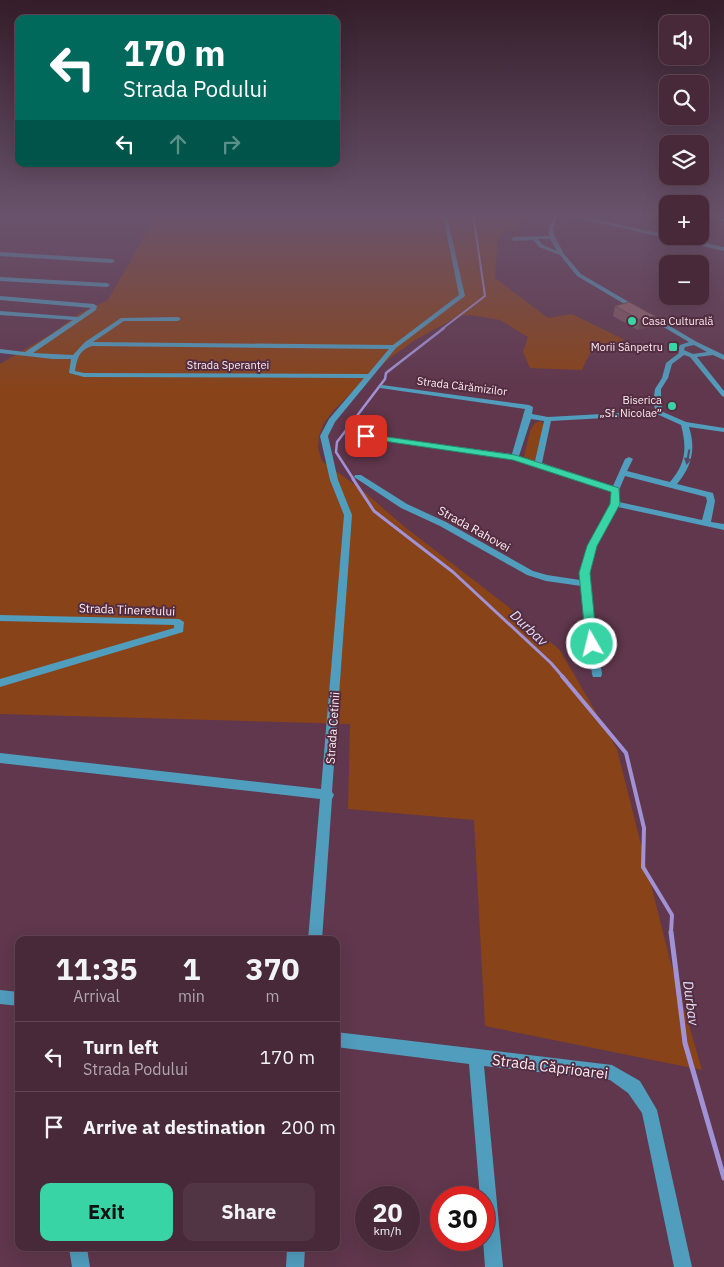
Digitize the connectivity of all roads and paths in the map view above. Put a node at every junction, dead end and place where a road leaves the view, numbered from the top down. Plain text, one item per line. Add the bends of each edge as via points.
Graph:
1 (457, 272) edge
2 (576, 272) edge
3 (0, 279) edge
4 (107, 285) dead end
5 (0, 298) edge
6 (0, 313) edge
7 (80, 319) junction
8 (178, 319) dead end
9 (695, 344) junction
10 (84, 345) junction
11 (394, 347) junction
12 (0, 351) edge
13 (28, 353) junction
14 (683, 353) junction
15 (692, 356) junction
16 (721, 356) edge
17 (74, 357) junction
18 (371, 376) junction
19 (382, 388) dead end
20 (724, 395) edge
21 (660, 413) junction
22 (528, 416) junction
23 (548, 419) junction
24 (684, 424) junction
25 (724, 430) edge
26 (348, 434) dead end
27 (515, 458) junction
28 (629, 459) dead end
29 (538, 464) junction
30 (624, 473) junction
31 (358, 477) dead end
32 (672, 485) junction
33 (615, 490) junction
34 (615, 504) junction
35 (706, 523) junction
36 (724, 527) edge
37 (586, 584) junction
38 (0, 618) edge
39 (598, 674) dead end
40 (0, 683) edge
41 (0, 758) edge
42 (328, 795) junction
43 (316, 936) edge
44 (0, 997) edge
45 (15, 999) edge
46 (340, 1040) edge
47 (476, 1058) junction
48 (78, 1251) edge
49 (296, 1251) edge
50 (81, 1267) edge
51 (295, 1267) edge
52 (494, 1267) edge
53 (683, 1267) edge

1 - 11 street via 462,296
2 - 9 street
3 - 4 street
5 - 7 street via 94,306
6 - 7 street
7 - 13 street
8 - 10 street via 122,319
9 - 14 street via 682,346 680,351
9 - 16 street
10 - 11 street
10 - 17 street
11 - 18 street
12 - 13 street
13 - 17 street
14 - 15 street
14 - 21 street via 669,363 658,388
15 - 16 street
15 - 20 street
17 - 18 street, Strada Speranței via 71,372 84,375
18 - 42 street, Strada Cetinii via 332,421 324,436 334,480 348,515
19 - 22 street, Strada Cărămizilor via 524,405 530,408
21 - 23 street
21 - 24 street
22 - 23 street
22 - 27 street
23 - 29 street
24 - 25 street
24 -> 32 street via 689,443 688,459 685,469
26 - 27 street
27 - 29 street
28 - 30 street
29 - 33 street
30 - 32 street
30 - 33 street
31 - 37 street, Strada Rahovei via 404,506 530,573
32 - 35 street via 710,495
33 - 34 street
34 - 35 street
34 - 37 street via 592,546 584,573
35 - 36 street
37 - 39 street
38 - 40 street, Strada Tineretului via 179,622 179,630
41 - 42 street
42 - 43 street, Strada Cetinii
44 - 45 street
46 - 47 street, Strada Căprioarei
47 - 52 street
47 - 53 street, Strada Căprioarei via 612,1073 634,1087 649,1110
48 - 50 street
49 - 51 street

